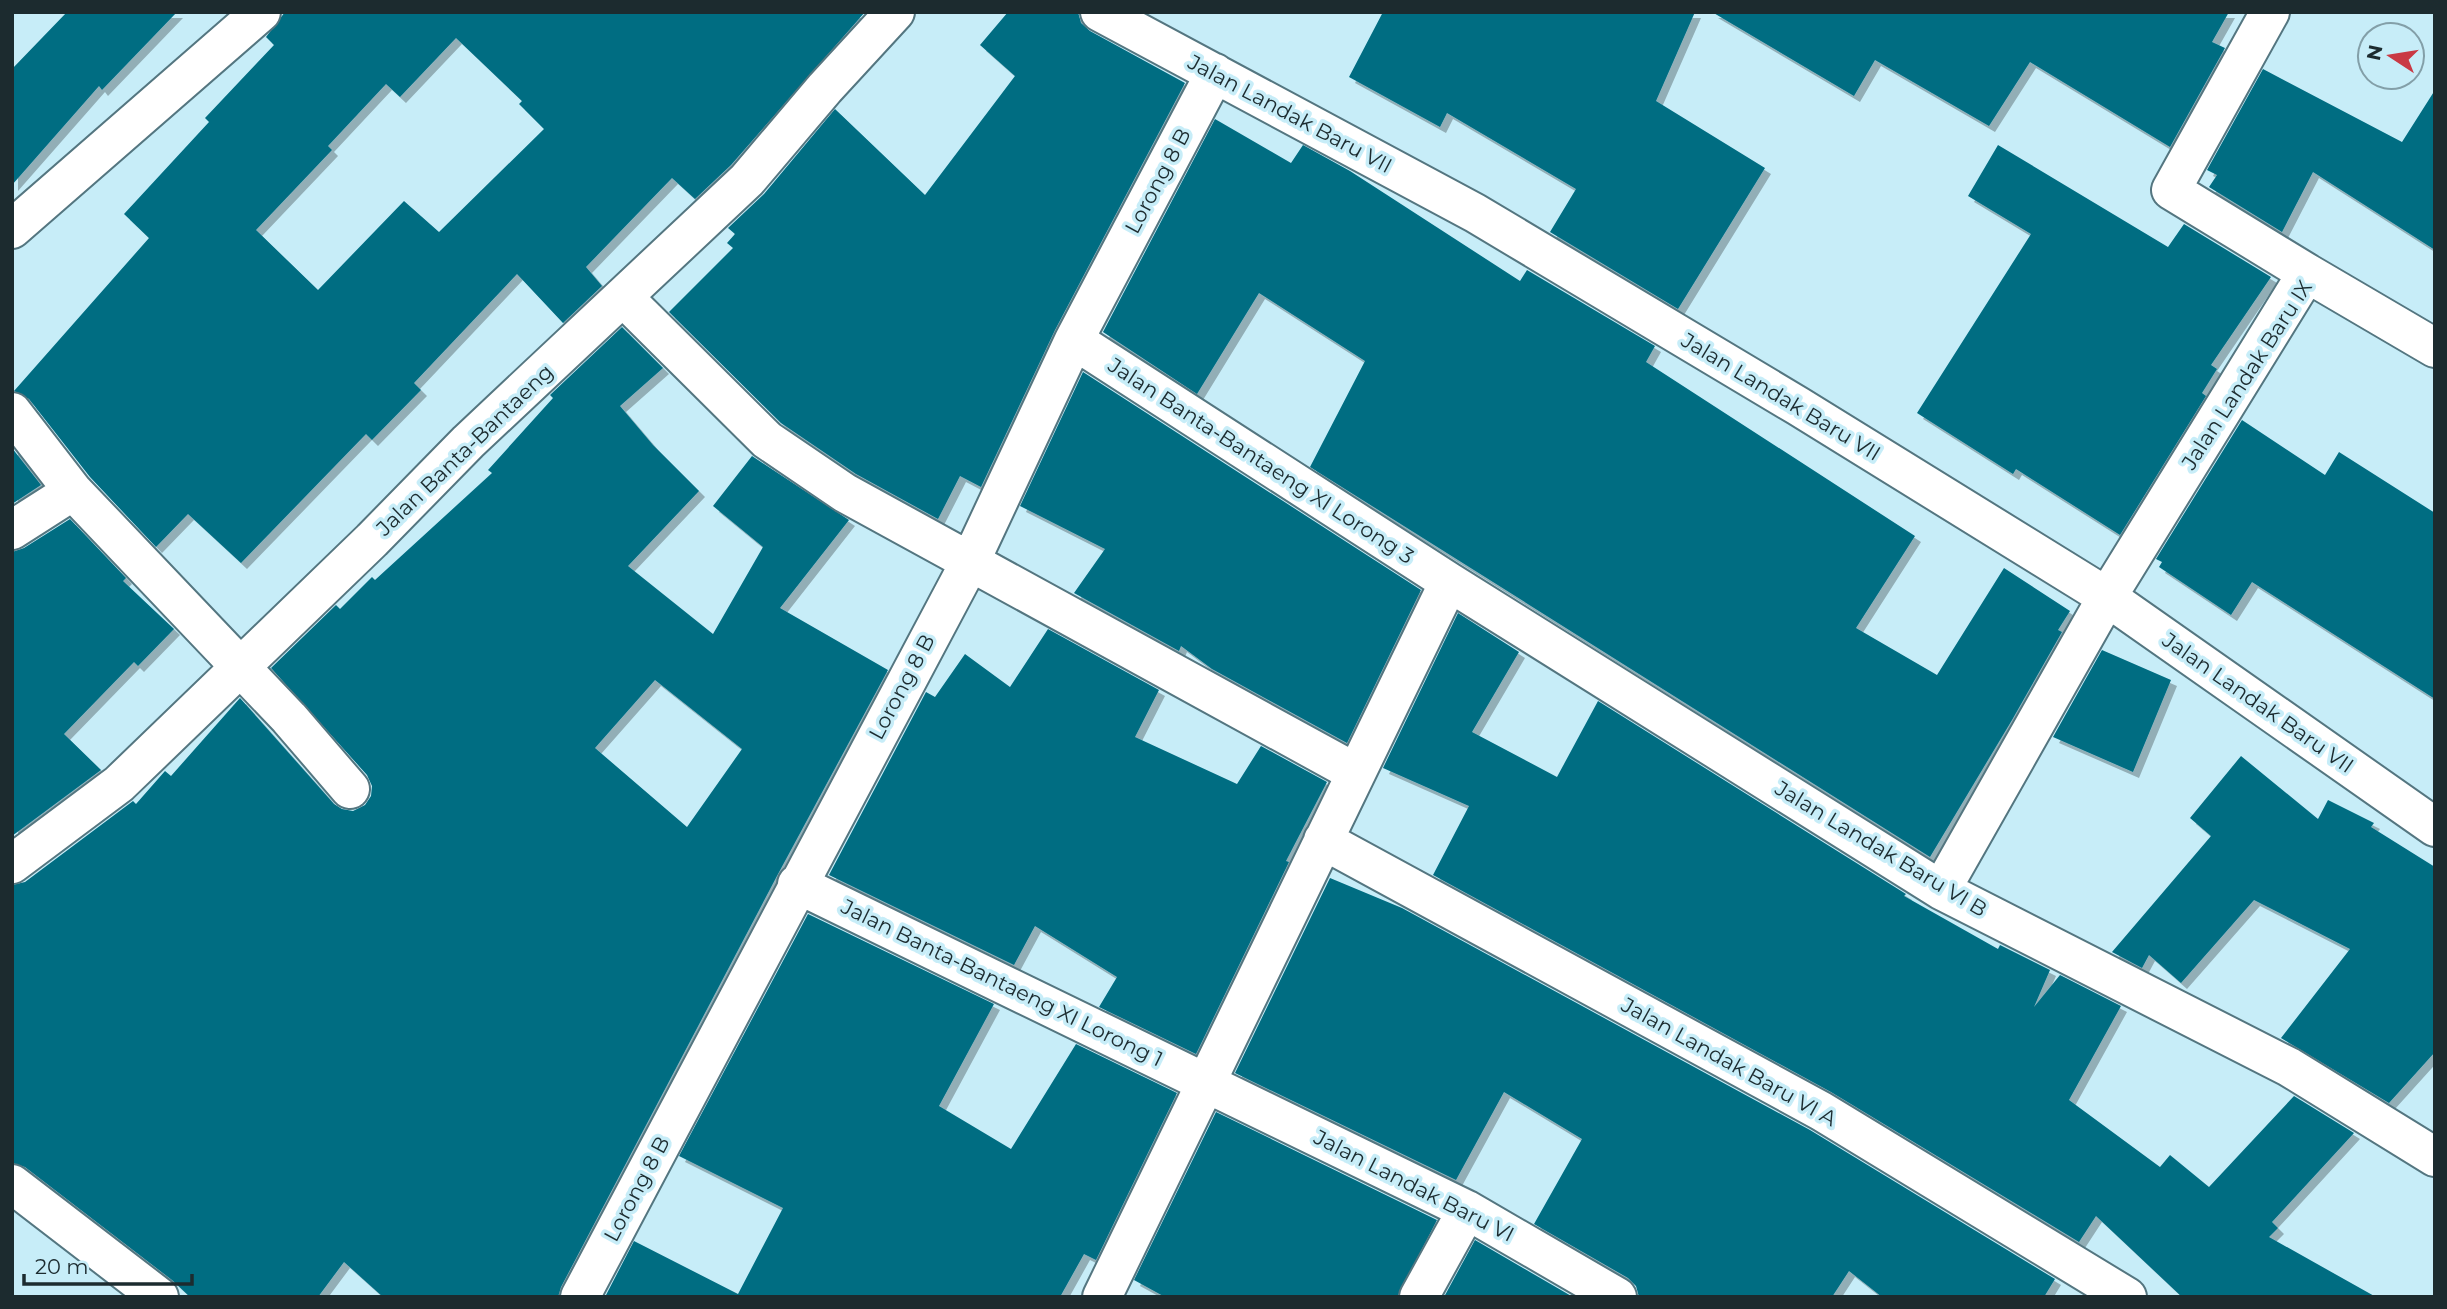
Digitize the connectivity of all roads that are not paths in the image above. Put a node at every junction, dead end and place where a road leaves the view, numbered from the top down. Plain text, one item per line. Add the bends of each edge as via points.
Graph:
1 (261, 12) edge
2 (895, 12) edge
3 (1100, 12) edge
4 (2270, 12) edge
5 (1215, 73) junction
6 (12, 229) edge
7 (2307, 273) junction
8 (624, 298) junction
9 (1074, 340) junction
10 (2435, 348) edge
11 (12, 412) edge
12 (73, 491) junction
13 (12, 530) edge
14 (970, 562) junction
15 (1448, 582) junction
16 (2107, 597) junction
17 (240, 667) junction
18 (1356, 773) junction
19 (351, 789) dead end
20 (2435, 827) edge
21 (1323, 840) junction
22 (12, 864) edge
23 (797, 884) junction
24 (1941, 890) junction
25 (1208, 1082) junction
26 (2435, 1157) edge
27 (12, 1184) edge
28 (1467, 1210) junction
29 (159, 1297) edge
30 (580, 1297) edge
31 (1102, 1297) edge
32 (1419, 1297) edge
33 (1617, 1297) edge
34 (2127, 1297) edge

1 - 6 street
2 - 8 street, Jalan Banta-Bantaeng via 747,180
3 - 5 street, Jalan Landak Baru VII
4 - 7 street via 2171,190
5 - 9 street, Lorong 8 B
5 - 16 street, Jalan Landak Baru VII via 1475,213
7 - 10 street, Jalan Landak Baru IX
7 - 16 street, Jalan Landak Baru IX
8 - 14 street via 767,440 845,493
8 - 17 street, Jalan Banta-Bantaeng via 468,442
9 - 14 street, Lorong 8 B
9 - 15 street, Jalan Banta-Bantaeng XI Lorong 3
11 - 12 street
12 - 13 street
12 - 17 street
14 - 18 street
14 - 23 street, Lorong 8 B
15 - 18 street
15 - 24 street, Jalan Landak Baru VI B
16 - 20 street, Jalan Landak Baru VII
16 - 24 street, Jalan Landak Baru IX
17 - 19 street
17 - 22 street, Jalan Banta-Bantaeng via 119,784
18 - 21 street
21 - 25 street
21 - 34 street, Jalan Landak Baru VI A via 1821,1111
23 - 25 street, Jalan Banta-Bantaeng XI Lorong 1
23 - 30 street, Lorong 8 B
24 - 26 street, Jalan Landak Baru VI B via 2290,1067
25 - 28 street, Jalan Landak Baru VI
25 - 31 street
27 - 29 street
28 - 32 street
28 - 33 street, Jalan Landak Baru VI

